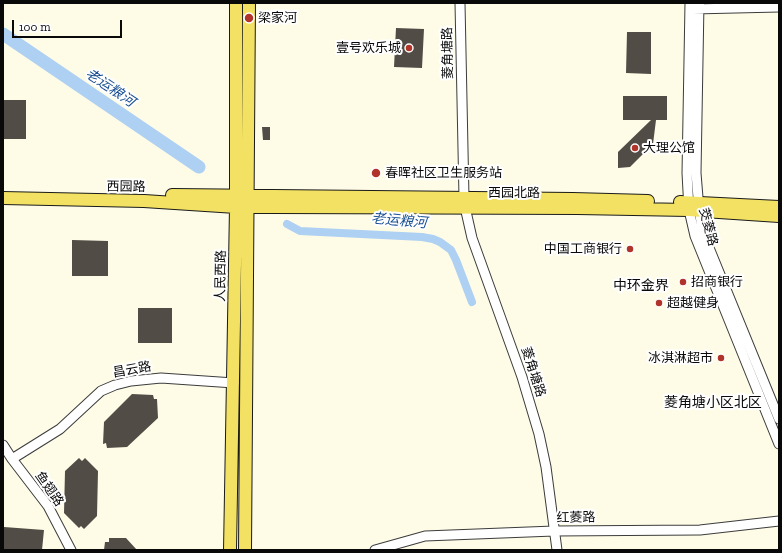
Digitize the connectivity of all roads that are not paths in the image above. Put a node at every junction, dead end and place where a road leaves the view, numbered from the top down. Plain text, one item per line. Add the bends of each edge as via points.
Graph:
1 (236, 3) edge
2 (249, 3) edge
3 (460, 3) edge
4 (694, 6) edge
5 (779, 7) edge
6 (3, 191) edge
7 (3, 198) edge
8 (242, 201) junction
9 (465, 203) junction
10 (694, 206) junction
11 (779, 208) edge
12 (779, 216) edge
13 (234, 383) junction
14 (779, 419) edge
15 (779, 444) edge
16 (3, 445) edge
17 (12, 459) junction
18 (779, 521) edge
19 (554, 531) junction
20 (71, 550) edge
21 (230, 550) edge
22 (245, 550) edge
23 (376, 550) edge
24 (557, 550) edge

1 - 8 main road, 人民西路
2 - 8 main road, 人民西路
3 - 9 street, 菱角塘路
4 - 5 street
4 - 10 street, 茭菱路 via 686,173
6 - 8 main road, 西园路
7 - 8 main road, 西园路
8 - 9 main road, 西园北路
8 - 13 main road, 人民西路
8 - 22 main road, 人民西路
9 - 10 main road, 西园北路 via 573,199
9 - 19 street, 菱角塘路 via 472,238 522,376 539,434
10 - 11 main road, 西园北路
10 - 12 main road, 西园北路
10 - 14 street, 茭菱路
10 - 15 street, 茭菱路 via 695,236
13 - 17 street, 昌云路 via 161,378 115,385 101,391 60,429
13 - 21 main road, 人民西路
16 - 17 street, 鱼翅路
17 - 20 street, 鱼翅路 via 48,506
18 - 19 street, 红菱路 via 700,530
19 - 23 street, 红菱路 via 425,536
19 - 24 street, 菱角塘路

